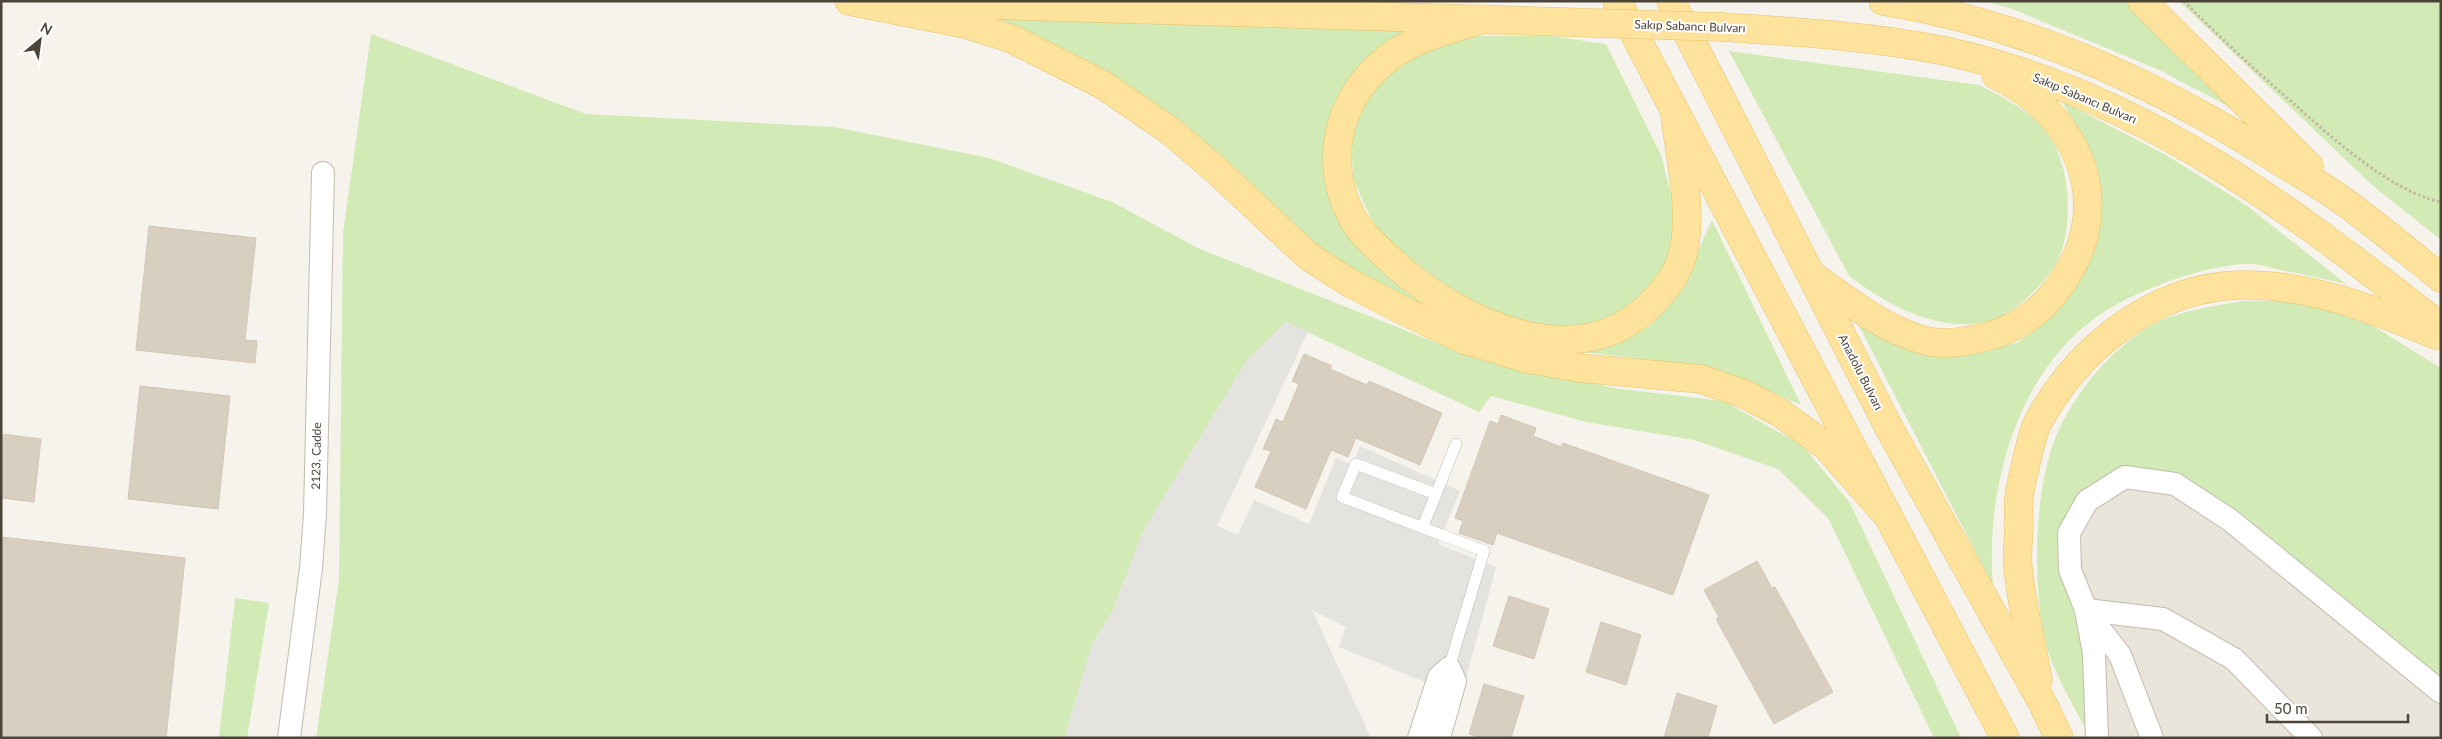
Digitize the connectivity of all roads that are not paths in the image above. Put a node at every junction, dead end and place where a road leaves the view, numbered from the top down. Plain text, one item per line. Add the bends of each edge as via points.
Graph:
1 (849, 1) edge
2 (860, 1) edge
3 (1617, 1) edge
4 (1671, 1) edge
5 (1883, 1) edge
6 (2142, 1) edge
7 (1484, 19) junction
8 (1945, 51) junction
9 (1675, 115) junction
10 (323, 173) dead end
11 (2345, 202) junction
12 (1812, 275) junction
13 (2441, 278) edge
14 (2441, 327) edge
15 (2441, 337) edge
16 (1456, 444) dead end
17 (1436, 494) junction
18 (1886, 514) junction
19 (1423, 526) junction
20 (2086, 610) junction
21 (1450, 668) junction
22 (2441, 692) edge
23 (2043, 704) junction
24 (289, 738) edge
25 (1420, 738) edge
26 (1439, 738) edge
27 (2005, 738) edge
28 (2059, 738) edge
29 (2097, 738) edge
30 (2152, 738) edge
31 (2311, 738) edge

1 - 18 main road via 965,24 1012,39 1103,85 1169,130 1308,256 1383,300 1465,340 1529,359 1580,368 1701,379 1742,393 1779,412 1826,446
2 - 7 main road, Sakıp Sabancı Bulvarı
3 - 9 main road
4 - 12 main road, Anadolu Bulvarı
5 - 11 main road via 2000,28 2074,53 2152,87
6 - 11 main road
7 - 8 main road, Sakıp Sabancı Bulvarı, bridge via 1722,27 1839,35
7 - 9 main road via 1416,42 1379,65 1364,80 1344,115 1338,136 1344,197 1365,235 1420,286 1481,321 1552,341 1600,336 1637,318 1662,293 1681,261 1687,220
8 - 12 main road via 2030,97 2055,119 2072,144 2085,174 2088,200 2083,243 2073,267 2059,288 2025,321 1998,334 1952,343 1932,342 1897,329 1858,309
8 - 14 main road, Sakıp Sabancı Bulvarı via 2060,85 2116,108 2188,146 2247,181
9 - 18 main road
10 - 24 street, 2123. Cadde via 314,522
11 - 13 main road
12 - 23 main road, Anadolu Bulvarı via 1888,426
15 - 23 main road via 2393,317 2323,295 2240,285 2195,291 2153,307 2111,334 2073,370 2037,425 2019,497 2018,574
16 - 17 lane
17 - 19 lane
17 - 19 lane via 1356,464 1342,498
18 - 27 main road
19 - 21 lane via 1484,551
20 - 22 street via 2070,570 2069,533 2087,501 2125,477 2175,484 2230,520
20 - 29 street via 2094,654
20 - 30 street via 2120,655
20 - 31 street via 2163,620 2234,659
21 - 25 street via 1440,677
21 - 26 street via 1455,681
23 - 28 main road, Anadolu Bulvarı

